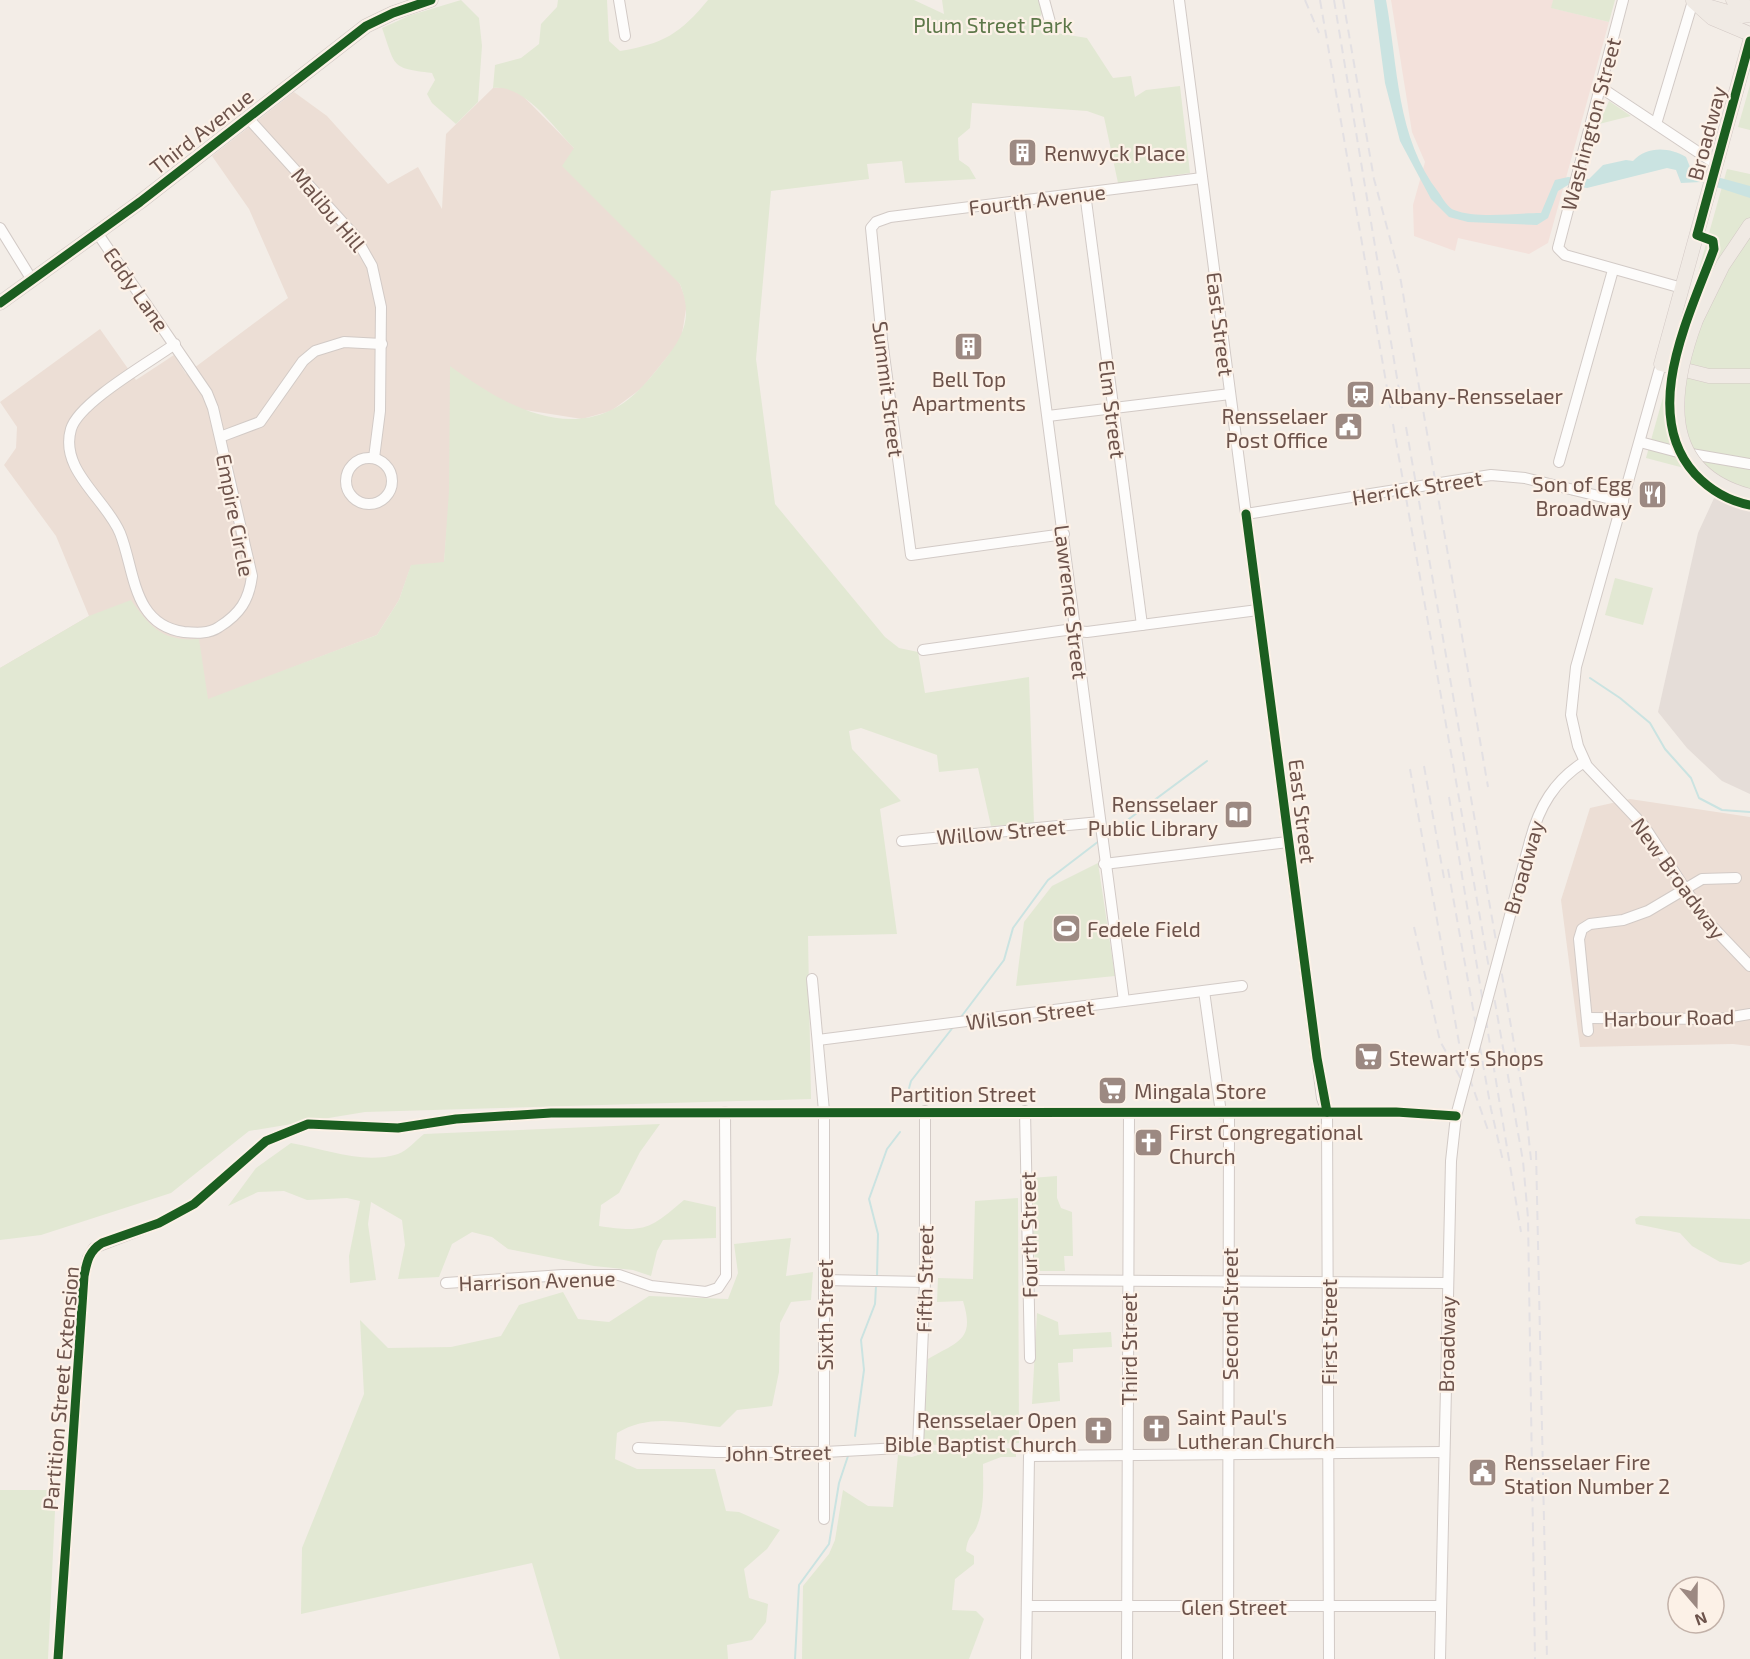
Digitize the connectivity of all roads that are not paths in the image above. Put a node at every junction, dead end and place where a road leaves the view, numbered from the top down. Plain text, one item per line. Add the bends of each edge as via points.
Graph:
1 (430, 0) edge
2 (619, 0) edge
3 (1044, 0) edge
4 (1179, 0) edge
5 (1623, 0) edge
6 (1733, 0) edge
7 (1692, 1) edge
8 (1750, 8) edge
9 (1750, 15) edge
10 (1050, 22) dead end
11 (1750, 34) edge
12 (625, 36) dead end
13 (1750, 41) edge
14 (1600, 87) junction
15 (248, 118) junction
16 (1656, 124) junction
17 (1716, 165) junction
18 (1202, 178) junction
19 (1085, 193) junction
20 (1019, 202) junction
21 (873, 224) joint
22 (1750, 225) edge
23 (0, 228) edge
24 (98, 234) junction
25 (1613, 270) junction
26 (32, 280) junction
27 (1682, 288) junction
28 (0, 303) edge
29 (175, 344) junction
30 (381, 344) junction
31 (1661, 364) junction
32 (1750, 376) edge
33 (1230, 394) junction
34 (1113, 408) junction
35 (1048, 416) junction
36 (220, 437) junction
37 (1640, 442) junction
38 (374, 458) junction
39 (1559, 462) dead end
40 (1750, 464) edge
41 (1750, 496) edge
42 (1623, 502) junction
43 (1246, 514) junction
44 (1064, 534) junction
45 (1258, 610) junction
46 (1142, 625) junction
47 (1075, 631) junction
48 (923, 650) dead end
49 (1584, 762) junction
50 (1100, 826) junction
51 (902, 841) dead end
52 (1288, 842) junction
53 (1104, 864) junction
54 (1736, 878) dead end
55 (1685, 890) junction
56 (1750, 966) edge
57 (812, 979) dead end
58 (1242, 986) dead end
59 (1204, 991) junction
60 (1124, 1002) junction
61 (1750, 1014) edge
62 (1587, 1018) junction
63 (1588, 1031) dead end
64 (818, 1040) junction
65 (824, 1111) junction
66 (925, 1111) junction
67 (1025, 1111) junction
68 (725, 1112) junction
69 (1129, 1112) junction
70 (1225, 1112) junction
71 (1327, 1112) junction
72 (1456, 1116) junction
73 (471, 1118) joint
74 (824, 1280) junction
75 (1028, 1280) junction
76 (1128, 1281) junction
77 (1229, 1281) junction
78 (925, 1282) junction
79 (1328, 1282) junction
80 (446, 1283) dead end
81 (1447, 1283) junction
82 (1030, 1358) dead end
83 (918, 1447) joint
84 (638, 1448) dead end
85 (825, 1452) junction
86 (1443, 1452) junction
87 (1329, 1453) junction
88 (1229, 1454) junction
89 (1127, 1455) junction
90 (824, 1519) dead end
91 (1027, 1606) junction
92 (1127, 1606) junction
93 (1228, 1606) junction
94 (1329, 1606) junction
95 (1440, 1606) junction
96 (58, 1659) edge
97 (1026, 1659) edge
98 (1127, 1659) edge
99 (1228, 1659) edge
100 (1329, 1659) edge
101 (1440, 1659) edge

1 - 15 main road, Third Avenue via 366,26
2 - 12 street
3 - 10 street
4 - 18 street, East Street
5 - 14 street, Washington Street
6 - 8 main road
7 - 9 main road
7 - 11 main road via 1712,18
7 - 16 street
13 - 17 main road, Broadway
14 - 16 street
14 - 25 street, Washington Street via 1558,248 1564,255
15 - 24 main road, Third Avenue
15 - 30 street, Malibu Hill via 363,247 378,285
16 - 17 street
17 - 27 main road, Broadway
18 - 19 street, Fourth Avenue
18 - 33 street, East Street
19 - 20 street, Fourth Avenue
19 - 34 street, Elm Street
20 - 21 street, Fourth Avenue via 890,217
20 - 35 street, Lawrence Street
21 - 44 street, Summit Street via 882,340 911,555
22 - 41 main road, bridge via 1723,265 1699,313 1681,364 1676,403 1680,432 1694,459 1722,485
23 - 26 street
24 - 26 main road, Third Avenue
24 - 29 street, Eddy Lane
25 - 27 street
25 - 39 street
26 - 28 main road, Third Avenue
27 - 31 main road, Broadway
29 - 36 street, Empire Circle via 207,393
29 - 36 street, Empire Circle via 84,408 71,429 69,442 78,471 120,533 140,603 157,621 178,631 215,630 231,620 250,593 249,558
30 - 36 street via 344,342 315,351 303,361 260,422
30 - 38 street, Malibu Hill via 380,411
31 - 32 main road via 1709,376
31 - 37 street, Broadway
33 - 34 street
33 - 43 street, East Street
34 - 35 street
34 - 46 street, Elm Street
35 - 44 street, Lawrence Street
37 - 40 street
37 - 42 street, Broadway
38 - 38 street via 387,467 392,482 386,497 372,505 364,504 351,497 345,476 353,463
42 - 43 street, Herrick Street, bridge via 1525,478 1491,475
42 - 49 street, Broadway via 1572,689 1572,723
43 - 45 street, East Street
44 - 47 street, Lawrence Street
45 - 46 street
45 - 52 street, East Street
46 - 47 street
47 - 48 street
47 - 50 street, Lawrence Street
49 - 55 street, New Broadway via 1644,826
49 - 72 street, Broadway, bridge via 1565,776 1544,802
50 - 51 street, Willow Street
50 - 53 street, Lawrence Street
52 - 53 street
52 - 71 street, East Street
53 - 60 street, Lawrence Street
54 - 55 street via 1708,878
55 - 56 street, New Broadway via 1719,936
55 - 62 street via 1642,914 1582,929 1579,939
57 - 64 street, Sixth Street
58 - 59 street, Wilson Street
59 - 60 street, Wilson Street
59 - 70 street, Second Street
60 - 64 street, Wilson Street
61 - 62 street, Harbour Road via 1720,1019
62 - 63 street
64 - 65 street, Sixth Street
65 - 66 street, Partition Street
65 - 68 street, Partition Street
65 - 74 street, Sixth Street
66 - 67 street, Partition Street
66 - 78 street, Fifth Street
67 - 69 street, Partition Street
67 - 75 street, Fourth Street
68 - 73 street, Partition Street via 551,1113
68 - 80 street, Harrison Avenue via 726,1276 718,1288 706,1292 651,1286 619,1275
69 - 70 street, Partition Street
69 - 76 street, Third Street
70 - 71 street, Partition Street
70 - 77 street, Second Street
71 - 72 street, Partition Street
71 - 79 street, First Street
72 - 81 street, Broadway
73 - 96 street, Partition Street Extension via 398,1128 326,1123 289,1130 255,1149 194,1204 159,1223 94,1248 84,1276
74 - 78 street
74 - 85 street, Sixth Street
75 - 76 street
75 - 82 street, Fourth Street
76 - 77 street
76 - 89 street, Third Street
77 - 79 street
77 - 88 street, Second Street
78 - 83 street, Fifth Street
79 - 81 street
79 - 87 street, First Street
81 - 86 street, Broadway
83 - 85 street, John Street
84 - 85 street, John Street
85 - 90 street, Sixth Street
86 - 87 street
86 - 95 street, Broadway
87 - 88 street
87 - 94 street, First Street
88 - 89 street
88 - 93 street, Second Street
89 - 91 street via 1029,1456
89 - 92 street, Third Street
91 - 92 street, Glen Street
91 - 97 street
92 - 93 street, Glen Street
92 - 98 street, Third Street
93 - 94 street, Glen Street
93 - 99 street, Second Street
94 - 95 street, Glen Street
94 - 100 street, First Street
95 - 101 street, Broadway

